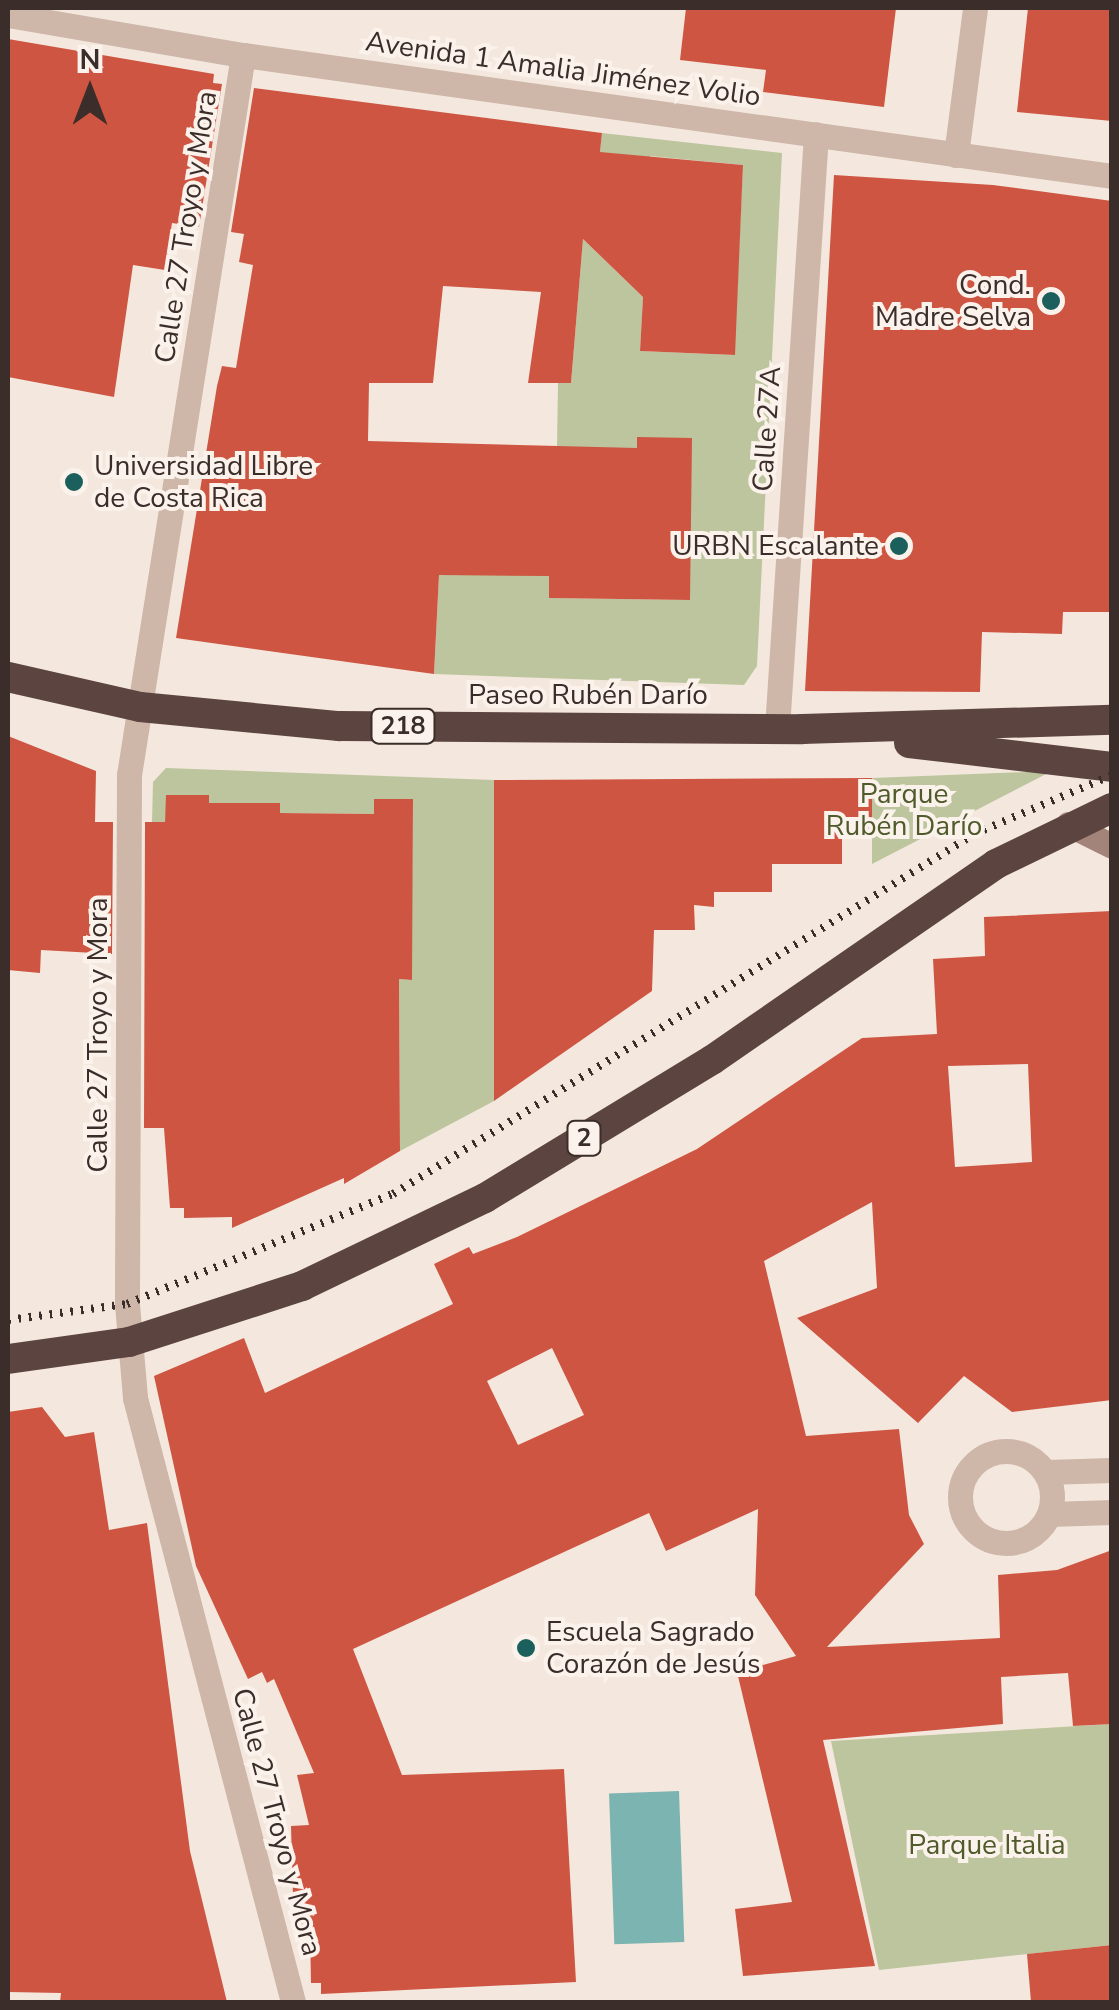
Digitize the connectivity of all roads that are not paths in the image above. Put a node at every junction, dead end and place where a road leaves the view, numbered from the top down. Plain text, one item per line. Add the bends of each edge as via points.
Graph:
1 (975, 8) edge
2 (8, 15) edge
3 (244, 55) junction
4 (816, 134) junction
5 (956, 154) junction
6 (1112, 176) edge
7 (8, 677) edge
8 (140, 707) junction
9 (1112, 720) edge
10 (790, 729) junction
11 (1112, 768) edge
12 (1112, 808) edge
13 (1068, 824) junction
14 (1112, 846) edge
15 (130, 1342) junction
16 (8, 1359) edge
17 (1112, 1470) edge
18 (1046, 1472) junction
19 (1112, 1512) edge
20 (1050, 1514) junction
21 (293, 2002) edge

1 - 5 street
2 - 3 street, Avenida 1 Amalia Jiménez Volio
3 - 4 street, Avenida 1 Amalia Jiménez Volio
3 - 8 street, Calle 27 Troyo y Mora
4 - 5 street, Avenida 1 Amalia Jiménez Volio
4 - 10 street, Calle 27A
5 - 6 street, Avenida 1 Amalia Jiménez Volio
7 - 8 highway, Paseo Rubén Darío / 218
8 - 10 highway, Paseo Rubén Darío / 218 via 339,726
8 - 15 street, Calle 27 Troyo y Mora via 130,775
9 - 10 highway, Paseo Rubén Darío / 218
10 - 11 highway
12 - 13 highway, 2
13 - 14 street
13 - 15 highway, 2 via 996,864 712,1060 486,1198 302,1286
15 - 16 highway, 2
15 - 21 street, Calle 27 Troyo y Mora via 135,1398
17 - 18 street
18 - 20 street
18 - 20 street via 1024,1454 995,1452 970,1467 960,1494 976,1533 1003,1543 1031,1536
19 - 20 street

